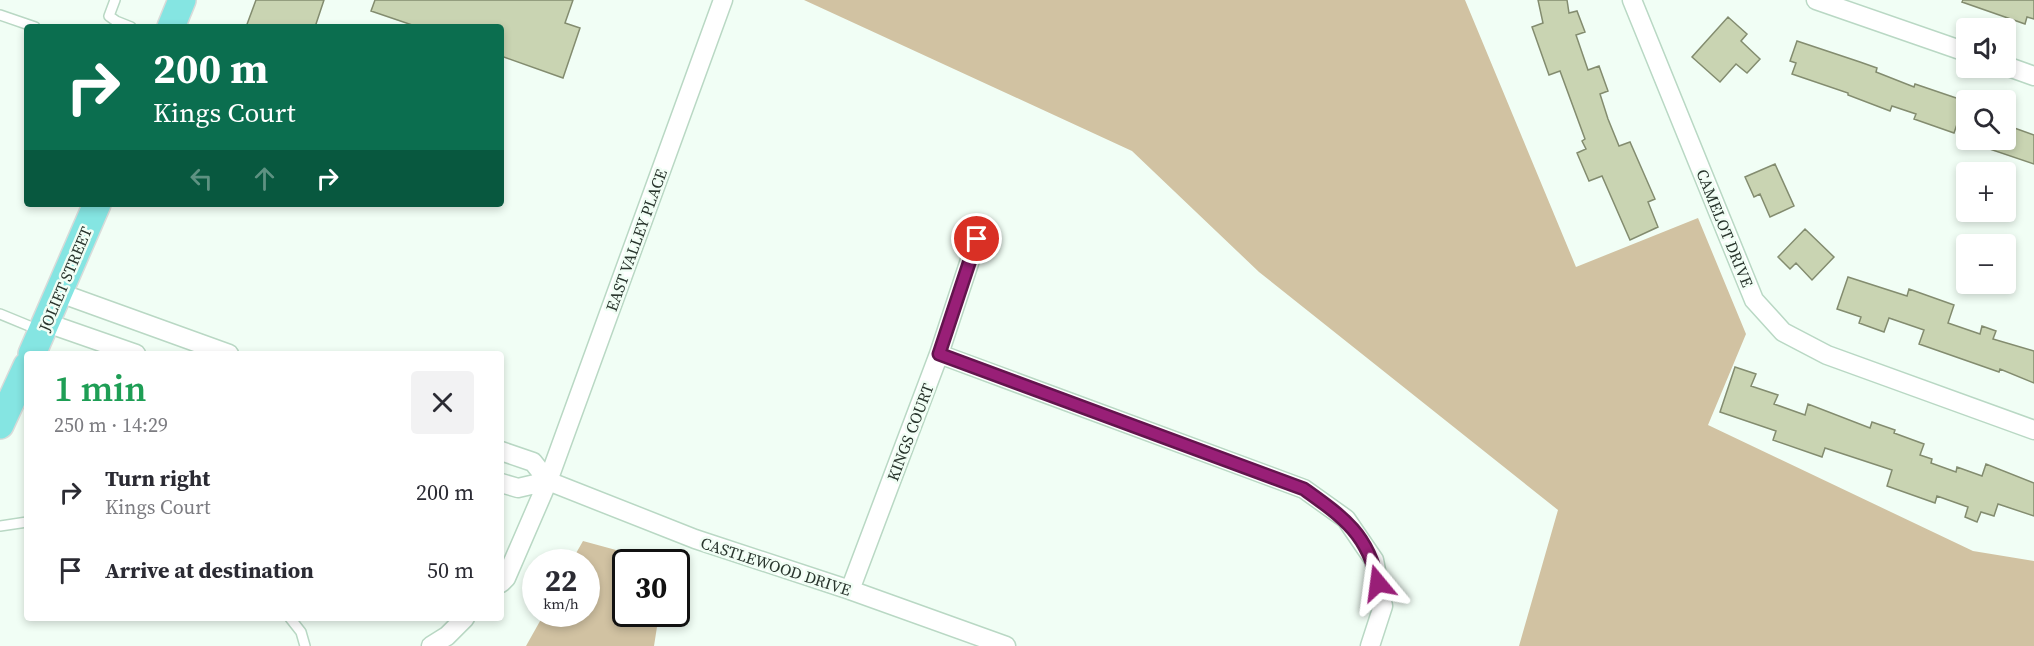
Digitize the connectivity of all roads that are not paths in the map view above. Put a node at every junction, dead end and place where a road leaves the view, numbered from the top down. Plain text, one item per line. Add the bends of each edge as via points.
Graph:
1 (115, 0) edge
2 (182, 0) edge
3 (723, 0) edge
4 (1632, 0) edge
5 (1816, 0) edge
6 (0, 15) edge
7 (26, 24) edge
8 (124, 24) edge
9 (176, 24) edge
10 (1956, 49) edge
11 (2016, 70) edge
12 (2034, 76) edge
13 (96, 207) edge
14 (977, 239) dead end
15 (60, 293) junction
16 (0, 314) edge
17 (40, 336) edge
18 (120, 351) edge
19 (221, 351) edge
20 (939, 354) junction
21 (24, 373) edge
22 (0, 425) edge
23 (2034, 430) edge
24 (504, 452) edge
25 (548, 481) junction
26 (504, 484) edge
27 (24, 522) edge
28 (0, 526) edge
29 (504, 581) edge
30 (850, 590) junction
31 (295, 621) edge
32 (462, 621) edge
33 (305, 646) edge
34 (431, 646) edge
35 (1006, 646) edge
36 (1370, 646) edge

1 - 8 lane via 110,16
2 - 9 main road
3 - 25 street, EAST VALLEY PLACE
4 - 23 street, CAMELOT DRIVE via 1754,300 1783,332 1827,355
5 - 10 street
6 - 7 lane
11 - 12 street
13 - 15 main road, JOLIET STREET
14 - 20 street, KINGS COURT
15 - 17 main road, JOLIET STREET
15 - 19 street
16 - 17 lane
17 - 18 street
20 - 30 street, KINGS COURT
20 - 36 street via 1304,489 1346,519 1374,560 1383,606
21 - 22 main road
24 - 25 street, CASTLEWOOD DRIVE via 533,462
25 - 26 street via 518,488
25 - 29 street, EAST VALLEY PLACE
25 - 30 street, CASTLEWOOD DRIVE via 695,539
27 - 28 lane
30 - 35 street, CASTLEWOOD DRIVE
31 - 33 lane
32 - 34 street

